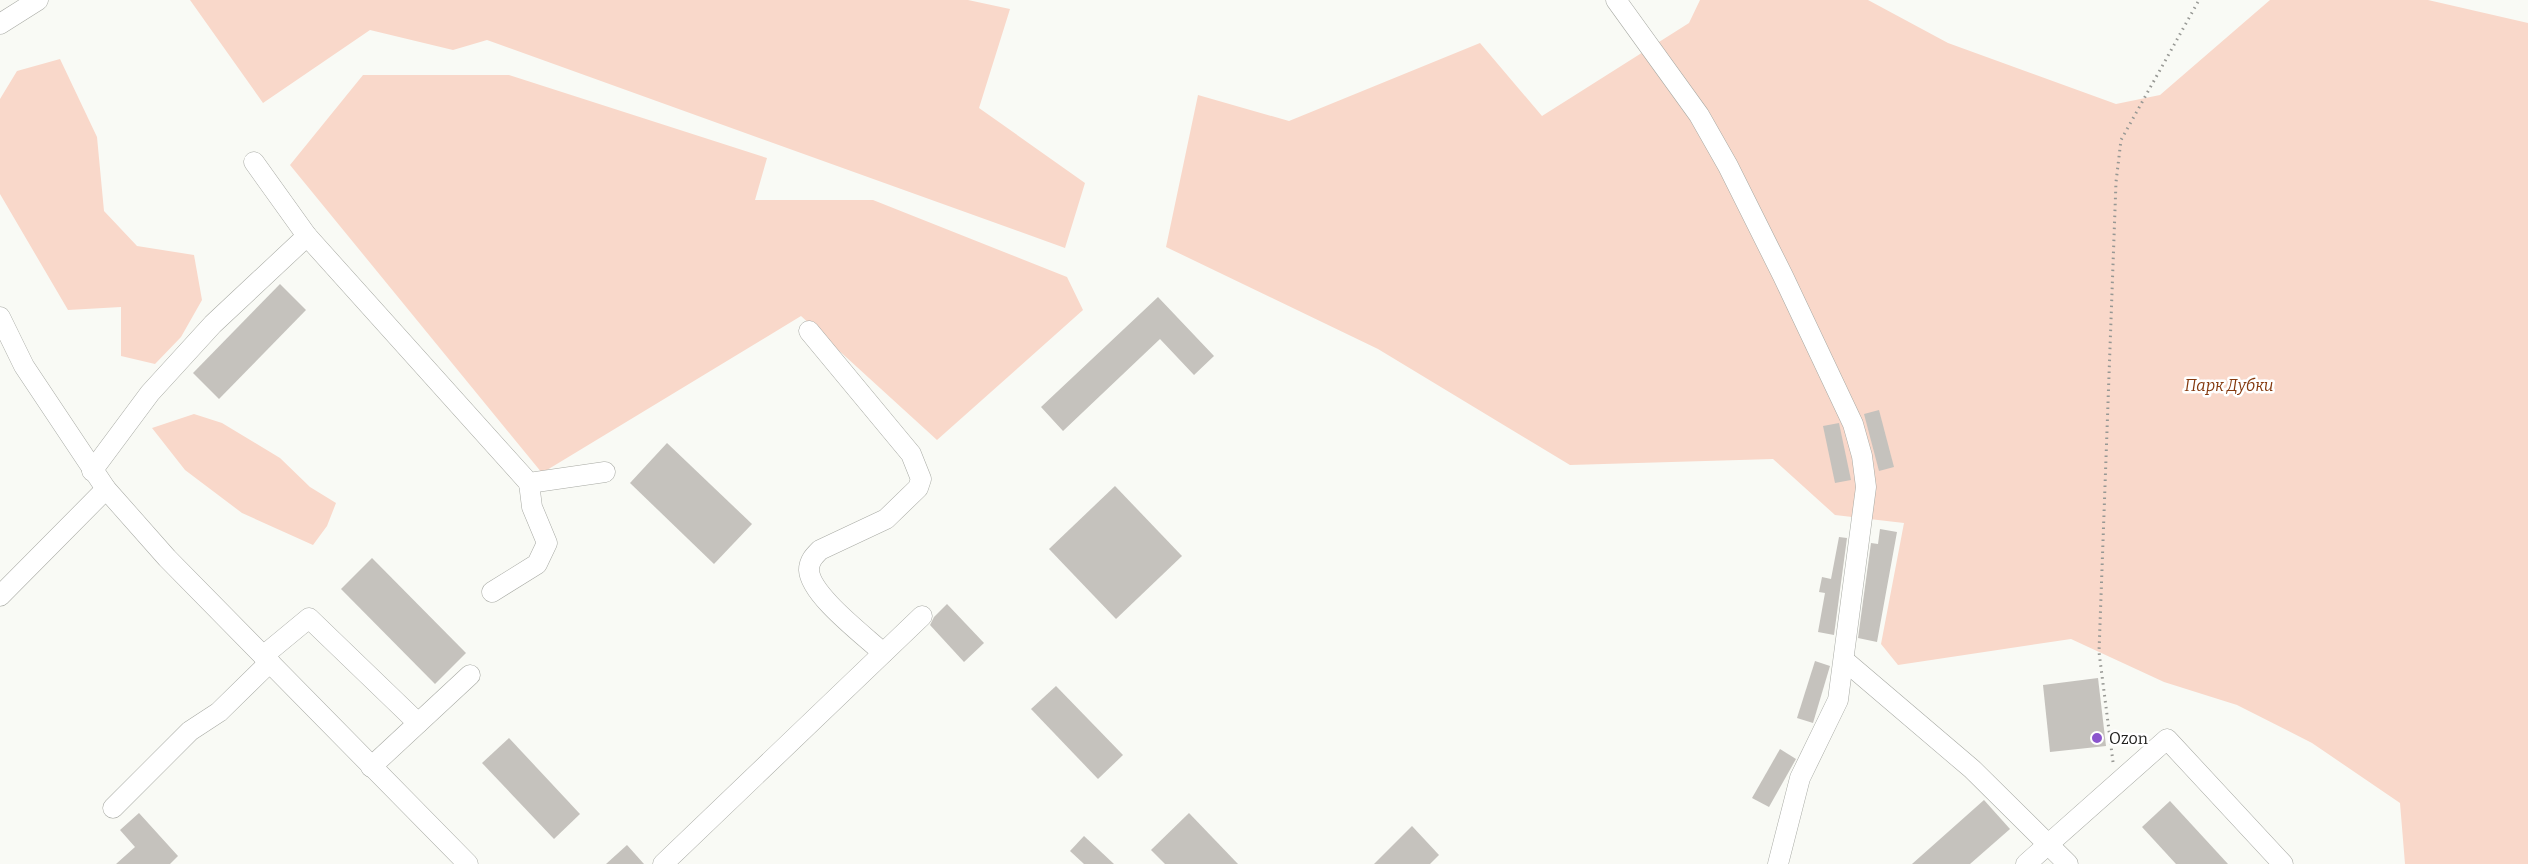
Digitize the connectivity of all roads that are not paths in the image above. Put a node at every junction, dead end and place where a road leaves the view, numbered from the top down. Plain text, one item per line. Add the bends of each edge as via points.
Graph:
1 (39, 0) edge
2 (1616, 0) edge
3 (0, 24) edge
4 (254, 162) dead end
5 (307, 236) junction
6 (0, 317) edge
7 (809, 331) dead end
8 (92, 471) junction
9 (605, 472) dead end
10 (529, 483) junction
11 (106, 489) junction
12 (492, 592) dead end
13 (0, 596) edge
14 (922, 616) dead end
15 (884, 653) junction
16 (266, 659) junction
17 (1844, 660) junction
18 (470, 675) dead end
19 (417, 723) junction
20 (371, 767) junction
21 (113, 808) dead end
22 (2048, 844) junction
23 (468, 864) edge
24 (663, 864) edge
25 (1778, 864) edge
26 (2026, 864) edge
27 (2068, 864) edge
28 (2283, 864) edge

1 - 3 street
2 - 17 street via 1699,115 1728,166 1853,424 1866,488
4 - 5 street
5 - 8 street via 213,324 150,393
5 - 10 street
6 - 8 street via 24,366
7 - 15 street via 911,454 921,479 918,488 886,519 820,550 811,559 809,571 814,585
8 - 11 street
9 - 10 street
10 - 12 street via 532,507 547,543 537,564
11 - 13 street
11 - 16 street
14 - 15 street
15 - 24 street
16 - 19 street via 309,618
16 - 20 street
16 - 21 street via 219,712 190,731
17 - 22 street via 1972,769
17 - 25 street via 1839,700 1800,778
18 - 19 street
19 - 20 street
20 - 23 street
22 - 26 street
22 - 27 street
22 - 28 street via 2167,739

